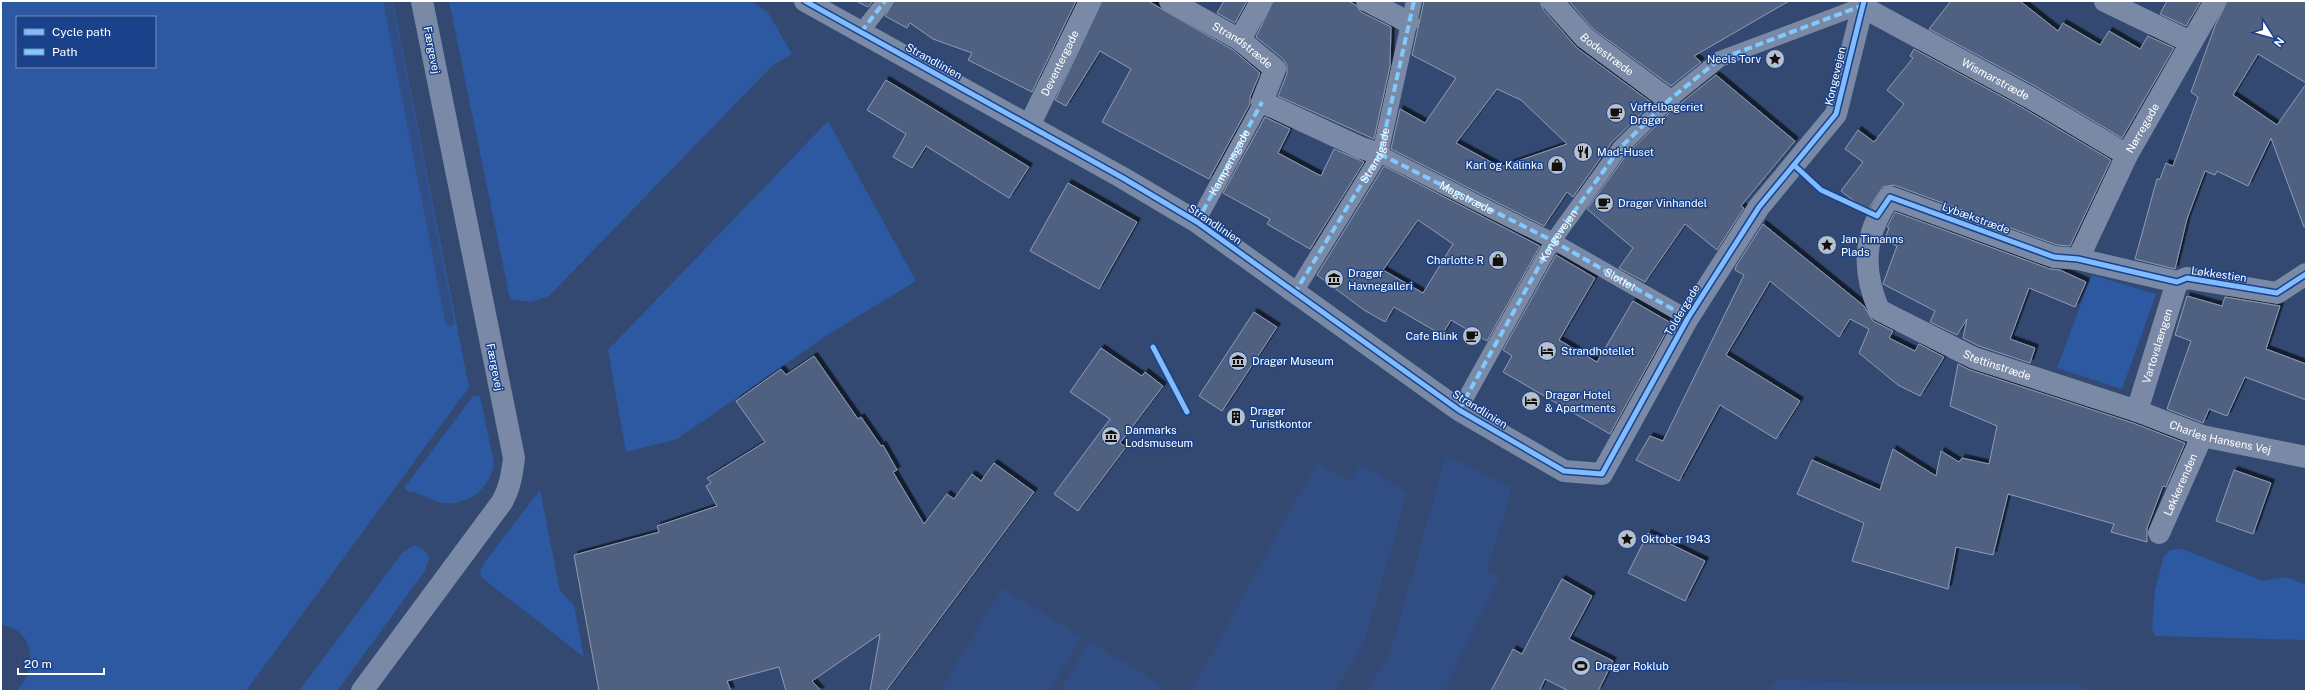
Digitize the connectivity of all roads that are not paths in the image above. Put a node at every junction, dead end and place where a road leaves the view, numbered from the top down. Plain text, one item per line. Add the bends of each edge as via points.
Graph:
1 (422, 1) edge
2 (805, 1) edge
3 (885, 1) edge
4 (1090, 1) edge
5 (1170, 1) edge
6 (1261, 1) edge
7 (1367, 1) edge
8 (1414, 1) edge
9 (1552, 1) edge
10 (2105, 1) edge
11 (2215, 1) edge
12 (1863, 4) edge
13 (1408, 22) junction
14 (861, 32) junction
15 (1240, 40) junction
16 (2190, 42) junction
17 (1669, 100) junction
18 (1262, 102) junction
19 (1029, 126) junction
20 (1380, 154) junction
21 (2127, 155) junction
22 (1794, 165) joint
23 (1197, 222) junction
24 (1553, 241) junction
25 (2078, 259) junction
26 (2306, 274) edge
27 (2177, 282) junction
28 (1294, 294) junction
29 (1872, 294) joint
30 (1688, 318) junction
31 (1459, 410) junction
32 (2137, 411) junction
33 (2202, 436) junction
34 (2306, 457) edge
35 (1602, 474) joint
36 (2159, 533) dead end
37 (362, 691) edge

1 - 37 street, Færgevej via 514,458 508,492 502,502
2 - 14 street, Strandlinien
3 - 14 street
4 - 19 street, Deventergade
5 - 15 street, Strandstræde
6 - 15 street
7 - 13 street
8 - 13 street, Strandgade
9 - 17 street, Bodestræde via 1585,38
10 - 16 street
11 - 16 street, Nørregade
12 - 17 street, Kongevejen via 1720,59
12 - 21 street, Wismarstræde
12 - 22 street, Kongevejen via 1836,114
13 - 20 street, Strandgade
14 - 19 street, Strandlinien
15 - 18 street, Strandstræde via 1274,69
16 - 21 street, Nørregade
17 - 24 street, Kongevejen via 1620,148
18 - 20 street via 1361,148
18 - 23 street, Kampensgade
19 - 23 street, Strandlinien
20 - 24 street, Magstræde
20 - 28 street, Strandgade
21 - 25 street, Nørregade
22 - 30 street, Toldergade via 1758,207
23 - 28 street, Strandlinien
24 - 30 street, Slottet
24 - 31 street, Kongevejen
25 - 27 street, Løkkestien
25 - 29 street, Lybækstræde via 2054,257 1890,197 1877,216 1869,240 1867,265
26 - 27 street, Løkkestien via 2277,293 2187,278
27 - 32 street, Vartovslængen
28 - 31 street, Strandlinien
29 - 32 street, Stettinstræde via 1879,310 1974,358
30 - 35 street, Toldergade
31 - 35 street, Strandlinien via 1564,471
32 - 33 street, Charles Hansens Vej
33 - 34 street, Charles Hansens Vej
33 - 36 street, Løkkerenden

